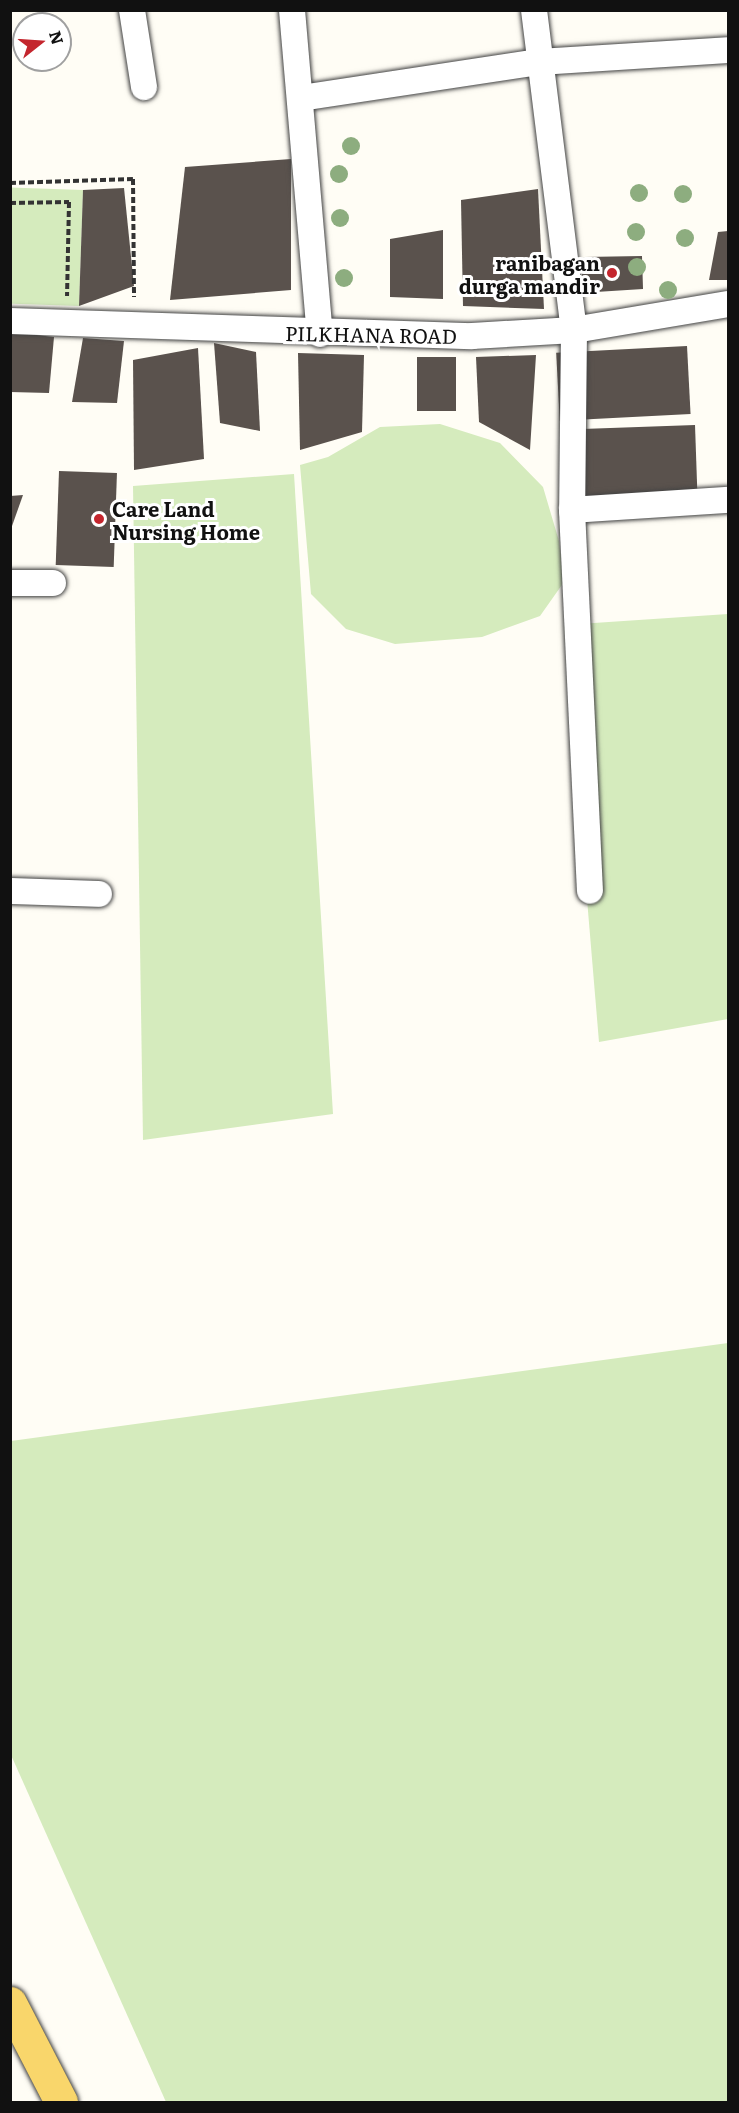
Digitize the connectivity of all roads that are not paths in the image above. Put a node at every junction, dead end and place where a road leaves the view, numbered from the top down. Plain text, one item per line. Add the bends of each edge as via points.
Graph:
1 (132, 10) edge
2 (292, 10) edge
3 (534, 10) edge
4 (729, 50) edge
5 (539, 62) junction
6 (144, 87) dead end
7 (301, 98) junction
8 (729, 304) edge
9 (10, 321) edge
10 (574, 330) junction
11 (320, 334) junction
12 (729, 500) edge
13 (572, 510) junction
14 (53, 583) dead end
15 (10, 584) edge
16 (10, 891) edge
17 (590, 891) dead end
18 (99, 894) dead end
19 (10, 2003) edge
20 (61, 2103) edge

1 - 6 street
2 - 7 street
3 - 5 street
4 - 5 street
5 - 7 street
5 - 10 street
7 - 11 street
8 - 10 street, PILKHANA ROAD
9 - 11 street, PILKHANA ROAD
10 - 11 street, PILKHANA ROAD via 471,336
10 - 13 street
12 - 13 street
13 - 17 street
14 - 15 street
16 - 18 street
19 - 20 main road

